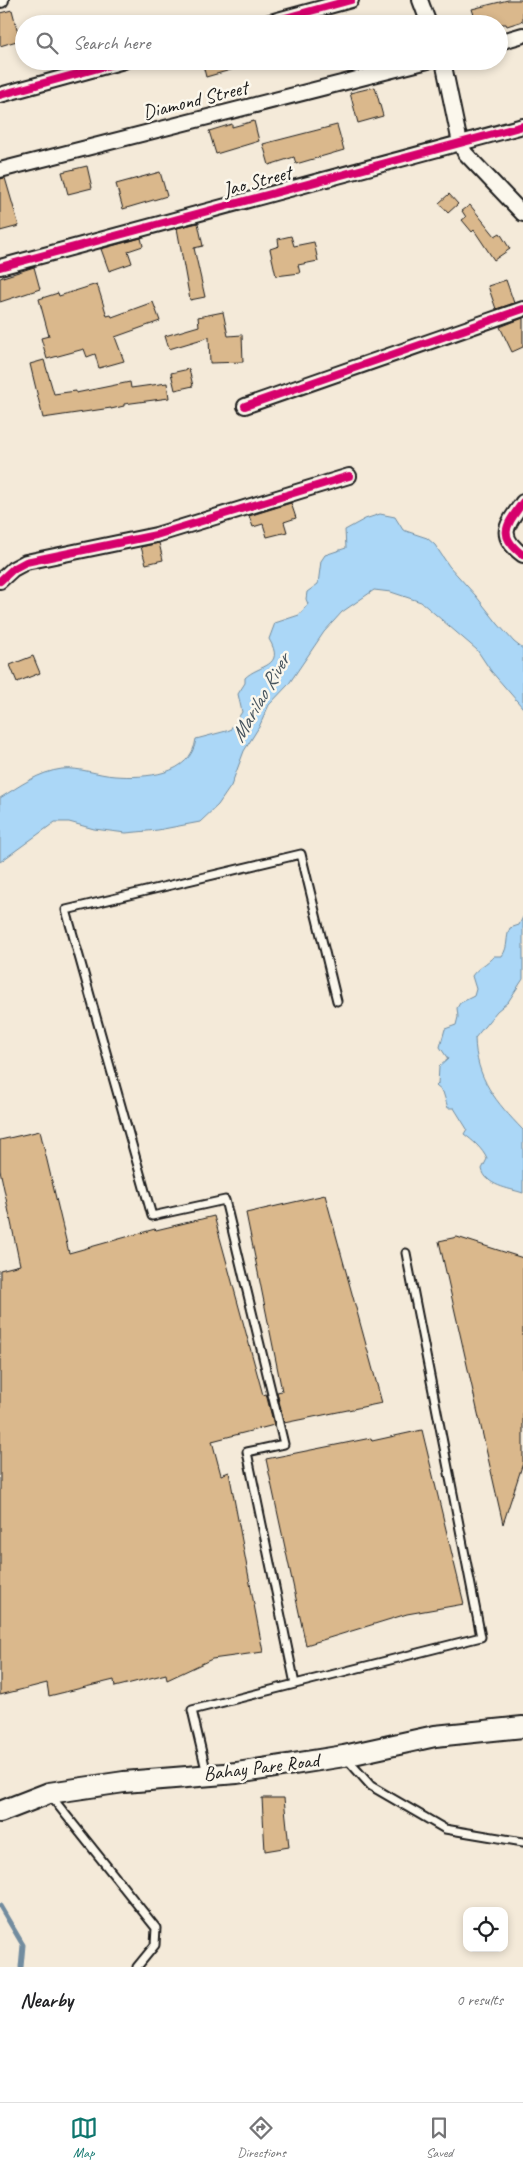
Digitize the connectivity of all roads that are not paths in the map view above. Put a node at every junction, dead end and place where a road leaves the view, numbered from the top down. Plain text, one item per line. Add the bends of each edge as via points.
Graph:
1 (351, 0) edge
2 (420, 0) edge
3 (296, 15) edge
4 (426, 15) edge
5 (523, 35) edge
6 (508, 39) edge
7 (91, 70) edge
8 (393, 70) edge
9 (446, 70) edge
10 (0, 95) edge
11 (523, 126) edge
12 (460, 143) junction
13 (0, 170) edge
14 (523, 214) edge
15 (0, 267) edge
16 (523, 309) edge
17 (245, 406) dead end
18 (349, 476) dead end
19 (523, 502) edge
20 (523, 555) edge
21 (0, 580) edge
22 (337, 1001) dead end
23 (406, 1253) dead end
24 (295, 1684) junction
25 (523, 1727) edge
26 (344, 1756) junction
27 (207, 1775) junction
28 (48, 1793) junction
29 (0, 1812) edge
30 (523, 1842) edge
31 (137, 1967) edge

1 - 3 street
2 - 4 street
5 - 6 street
7 - 10 street
8 - 13 street, Diamond Street
9 - 12 street
11 - 12 street, Jao Street
12 - 14 street via 465,153
12 - 15 street, Jao Street
16 - 17 street
18 - 21 street via 156,535 26,562
19 - 20 street via 509,522 506,534 510,545
22 - 24 lane via 301,854 66,910 152,1216 224,1200 284,1444 247,1452
23 - 24 lane via 480,1637
24 - 27 lane via 192,1710
25 - 26 main road, Bahay Pare Road via 434,1736
26 - 27 main road, Bahay Pare Road
26 - 30 lane via 371,1786 445,1829
27 - 28 main road, Bahay Pare Road
28 - 29 main road, Bahay Pare Road
28 - 31 lane via 156,1928 155,1945

